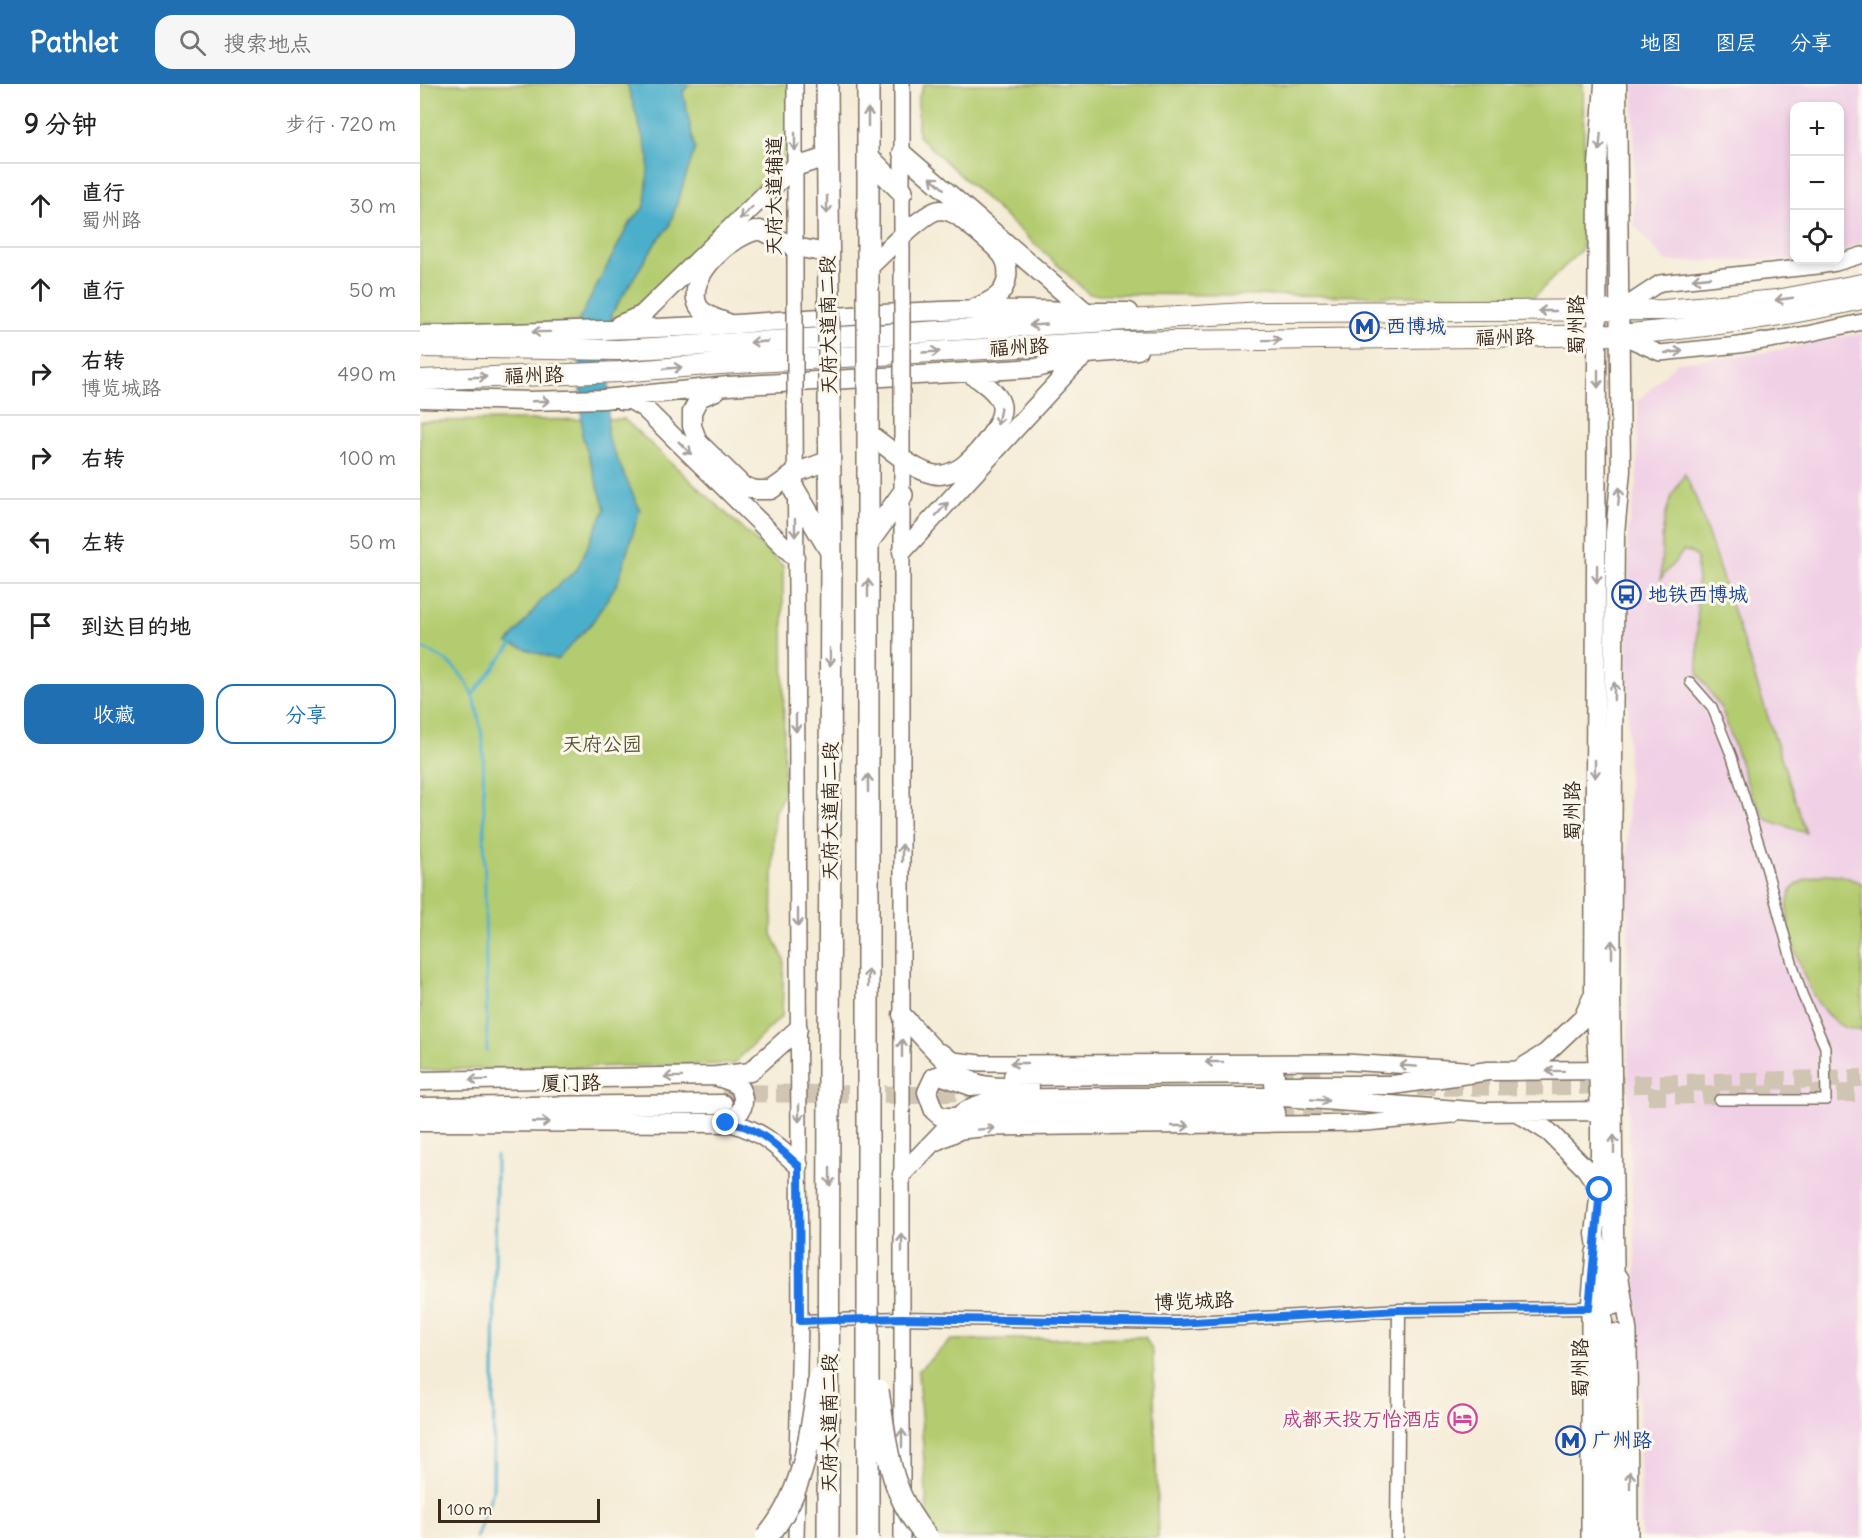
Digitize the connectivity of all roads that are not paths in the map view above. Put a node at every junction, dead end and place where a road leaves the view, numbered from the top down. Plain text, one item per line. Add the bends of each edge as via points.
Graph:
1 (795, 84) edge
2 (827, 84) edge
3 (868, 84) edge
4 (902, 84) edge
5 (1604, 84) edge
6 (1617, 84) edge
7 (902, 153) junction
8 (827, 157) junction
9 (868, 157) junction
10 (795, 167) junction
11 (902, 191) junction
12 (902, 237) junction
13 (795, 247) junction
14 (827, 253) junction
15 (1862, 255) edge
16 (868, 268) junction
17 (1862, 285) edge
18 (1862, 299) edge
19 (974, 309) junction
20 (1619, 310) junction
21 (1598, 311) junction
22 (1086, 312) junction
23 (1263, 312) junction
24 (1862, 322) edge
25 (730, 324) junction
26 (599, 331) junction
27 (420, 335) edge
28 (1598, 335) junction
29 (1619, 335) junction
30 (1247, 341) junction
31 (420, 347) edge
32 (1087, 354) junction
33 (969, 373) junction
34 (420, 380) edge
35 (728, 386) junction
36 (420, 398) edge
37 (603, 399) junction
38 (868, 433) junction
39 (902, 457) junction
40 (830, 460) junction
41 (795, 482) junction
42 (902, 495) junction
43 (868, 542) junction
44 (831, 552) junction
45 (902, 552) junction
46 (795, 557) junction
47 (1690, 682) dead end
48 (1594, 994) junction
49 (902, 1015) junction
50 (798, 1029) junction
51 (930, 1043) junction
52 (949, 1065) junction
53 (1605, 1070) junction
54 (1488, 1071) junction
55 (1517, 1071) junction
56 (1275, 1074) tunnel mouth
57 (420, 1081) edge
58 (982, 1085) junction
59 (720, 1091) junction
60 (420, 1095) edge
61 (1719, 1100) dead end
62 (420, 1107) edge
63 (1607, 1111) junction
64 (1485, 1112) junction
65 (1517, 1112) junction
66 (1276, 1113) tunnel mouth
67 (957, 1117) junction
68 (420, 1122) edge
69 (726, 1123) junction
70 (930, 1145) junction
71 (799, 1166) junction
72 (902, 1174) junction
73 (1600, 1190) junction
74 (1615, 1230) junction
75 (1596, 1234) junction
76 (1589, 1308) junction
77 (830, 1310) junction
78 (1399, 1310) junction
79 (901, 1318) junction
80 (800, 1321) junction
81 (868, 1324) junction
82 (766, 1538) edge
83 (796, 1538) edge
84 (828, 1538) edge
85 (868, 1538) edge
86 (902, 1538) edge
87 (927, 1538) edge
88 (1397, 1538) edge
89 (1589, 1538) edge
90 (1603, 1538) edge
91 (1617, 1538) edge
92 (1630, 1538) edge

1 -> 10 street, 天府大道辅道
2 - 8 highway, 天府大道南二段
9 -> 3 highway, 天府大道南二段
4 - 7 street
5 -> 21 main road, 蜀州路 via 1598,165
6 - 20 main road, 蜀州路
7 - 11 street
22 -> 7 main road
8 - 10 main road
8 -> 14 highway, 天府大道南二段
9 - 11 highway
9 - 16 highway, 天府大道南二段
10 - 13 street, 天府大道辅道
10 -> 26 main road via 642,315
11 - 12 street
12 - 16 main road
12 - 19 main road via 940,210 958,216 1002,255 1007,276 1004,287 997,296
12 - 39 street, bridge
13 - 14 main road
13 - 25 main road via 768,233 753,231 709,263 696,290 698,304 707,314
13 - 41 street, 天府大道辅道, bridge
14 - 40 highway, 天府大道南二段, bridge
15 -> 20 street via 1818,266 1659,283
16 - 38 highway, 天府大道南二段, bridge
17 -> 20 main road, 福州路 via 1777,300
18 - 29 main road, 福州路 via 1756,319
19 - 22 main road
19 - 25 main road
20 - 21 main road, 福州路
20 - 29 main road, 蜀州路
21 -> 23 main road, 福州路
21 - 28 main road, 蜀州路
22 - 23 main road
23 -> 31 main road, 福州路 via 619,350
29 -> 24 street, 福州路 via 1660,353 1739,345
25 - 26 main road
26 -> 27 main road
28 - 29 main road, 福州路
30 -> 28 main road, 福州路
28 -> 48 main road, 蜀州路
53 -> 29 main road, 蜀州路 via 1611,994 1616,533 1621,471
30 - 32 main road
34 -> 30 main road, 福州路 via 619,372 1106,342
32 - 33 main road via 1037,368
45 -> 32 main road
33 - 35 main road
33 -> 39 main road via 985,383 1001,404 1001,417 993,433 963,466 951,472 938,475 922,471
35 - 37 main road
35 - 41 main road via 699,398 692,412 698,442 743,486 771,490
36 -> 37 main road
37 -> 46 main road via 632,400 644,408
38 - 39 main road
38 - 43 highway, 天府大道南二段
39 - 42 street
40 - 41 main road
40 - 44 highway, 天府大道南二段
41 - 44 highway
41 -> 46 street, 天府大道辅道
42 - 43 highway
42 - 45 street
81 -> 43 highway, 天府大道南二段, bridge
44 -> 77 highway, 天府大道南二段, bridge
49 -> 45 street
46 -> 50 street, 天府大道辅道
47 - 61 street via 1712,707 1732,758 1797,976 1825,1047 1826,1101
48 - 53 main road, 蜀州路
48 - 55 main road via 1583,1018 1546,1053
49 - 51 main road
72 -> 49 street
50 - 59 main road via 763,1062
50 -> 71 street, 天府大道辅道
51 - 52 main road
54 -> 51 street via 1345,1062 980,1063 953,1060
52 - 56 main road via 983,1074 1012,1076
52 - 58 main road
53 -> 55 main road
53 - 63 main road, 蜀州路
54 - 55 main road
54 - 58 main road via 1393,1085
59 -> 57 main road
58 - 67 main road via 934,1077 927,1092 934,1111 940,1116
59 - 60 main road, 厦门路
59 - 62 main road, 厦门路
59 - 69 main road via 737,1085 743,1101 738,1115
63 - 65 main road
63 - 73 main road, 蜀州路
74 -> 63 main road, 蜀州路
64 - 65 main road
67 -> 64 main road via 996,1099 1121,1097 1283,1097
70 -> 64 street via 961,1131 991,1128 1366,1123
65 - 73 main road via 1549,1132 1586,1169
66 - 67 main road
67 - 70 main road
68 -> 69 main road
69 - 71 main road via 749,1128 769,1139
70 - 72 main road
71 - 80 street, 天府大道辅道
79 -> 72 street
73 - 75 main road, 蜀州路
74 - 91 main road, 蜀州路
92 -> 74 street via 1629,1332
75 - 76 street
75 - 90 main road, 蜀州路 via 1603,1287
76 - 78 street, 博览城路
76 - 89 street
77 - 82 highway, bridge via 801,1478 789,1505
77 - 84 highway, 天府大道南二段, bridge
78 - 79 street, 博览城路 via 1177,1323
78 - 88 street
79 - 80 street, 博览城路
86 -> 79 street
80 - 83 street, 天府大道辅道
81 - 85 highway, 天府大道南二段, bridge
81 - 87 highway, bridge via 896,1488 906,1510

